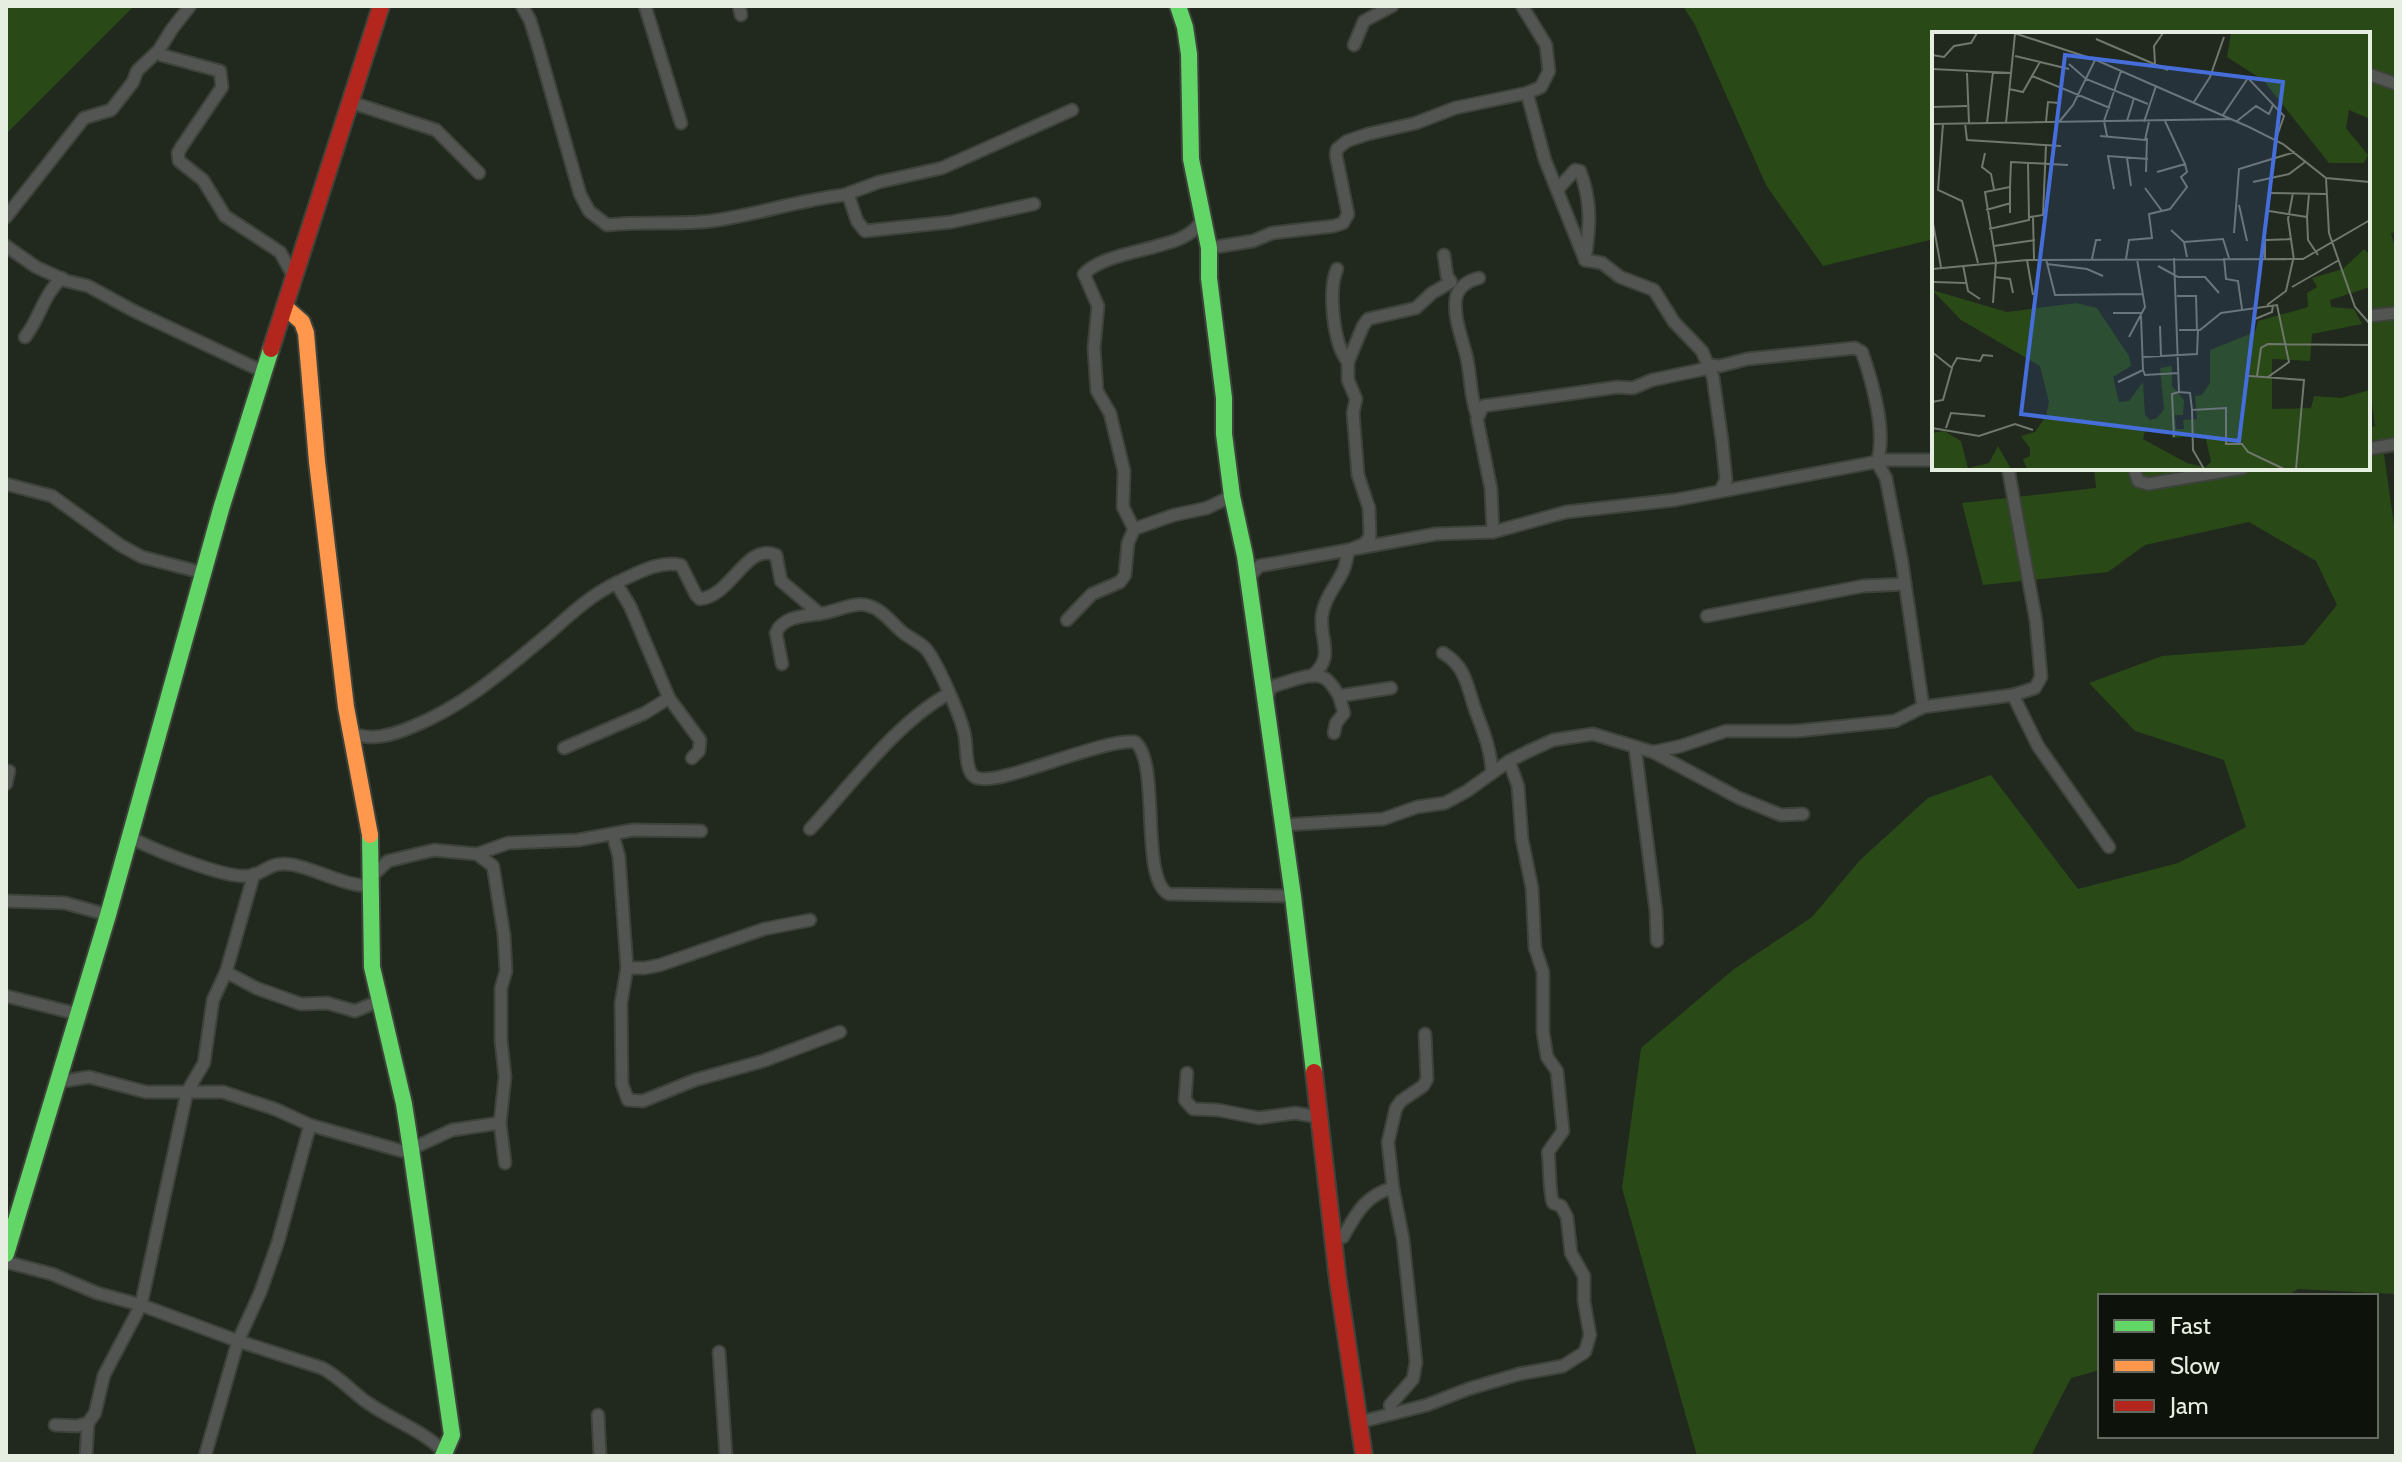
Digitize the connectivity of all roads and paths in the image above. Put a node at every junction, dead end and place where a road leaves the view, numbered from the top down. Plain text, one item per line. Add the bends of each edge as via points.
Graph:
1 (190, 6) edge
2 (381, 6) edge
3 (522, 6) edge
4 (645, 6) edge
5 (1178, 6) edge
6 (1392, 6) edge
7 (1522, 6) edge
8 (1354, 45) dead end
9 (159, 50) junction
10 (2370, 75) edge
11 (2396, 84) edge
12 (1527, 93) junction
13 (350, 102) junction
14 (1072, 110) dead end
15 (681, 123) dead end
16 (479, 173) dead end
17 (1557, 190) junction
18 (844, 195) junction
19 (1034, 204) dead end
20 (1203, 215) junction
21 (6, 217) edge
22 (6, 246) edge
23 (1209, 248) junction
24 (1444, 255) dead end
25 (1585, 260) junction
26 (1337, 269) dead end
27 (294, 277) junction
28 (62, 278) junction
29 (1479, 278) dead end
30 (1451, 282) junction
31 (1456, 298) junction
32 (285, 307) junction
33 (2396, 313) edge
34 (2370, 316) edge
35 (25, 337) dead end
36 (1348, 362) junction
37 (1713, 369) junction
38 (264, 372) junction
39 (1477, 415) junction
40 (2396, 444) edge
41 (2370, 449) edge
42 (1881, 458) junction
43 (1932, 460) edge
44 (2008, 470) edge
45 (2135, 470) edge
46 (2231, 470) edge
47 (6, 484) edge
48 (1720, 491) junction
49 (1232, 496) junction
50 (1134, 529) junction
51 (1493, 532) junction
52 (1349, 550) junction
53 (1252, 561) junction
54 (204, 573) junction
55 (616, 583) junction
56 (1905, 584) junction
57 (820, 614) junction
58 (1707, 616) dead end
59 (1067, 620) dead end
60 (1443, 653) dead end
61 (782, 664) dead end
62 (1312, 676) junction
63 (1391, 688) dead end
64 (948, 694) junction
65 (2013, 695) junction
66 (1339, 696) junction
67 (669, 698) junction
68 (1923, 707) junction
69 (1267, 713) junction
70 (1334, 733) dead end
71 (355, 740) junction
72 (1635, 747) junction
73 (564, 748) dead end
74 (1653, 752) junction
75 (692, 758) dead end
76 (1509, 761) junction
77 (9, 771) dead end
78 (1492, 773) junction
79 (6, 784) edge
80 (1803, 814) dead end
81 (1283, 825) junction
82 (810, 829) dead end
83 (701, 831) dead end
84 (613, 835) junction
85 (130, 837) junction
86 (2109, 847) dead end
87 (494, 848) junction
88 (372, 852) junction
89 (477, 854) junction
90 (388, 861) junction
91 (493, 866) junction
92 (254, 874) junction
93 (372, 881) junction
94 (1293, 896) junction
95 (6, 901) edge
96 (108, 915) junction
97 (810, 920) dead end
98 (1657, 941) dead end
99 (627, 968) junction
100 (226, 972) junction
101 (6, 996) edge
102 (382, 1000) junction
103 (78, 1014) junction
104 (840, 1032) dead end
105 (1425, 1034) dead end
106 (1187, 1073) dead end
107 (58, 1082) junction
108 (187, 1092) junction
109 (1319, 1117) junction
110 (500, 1123) junction
111 (310, 1125) junction
112 (411, 1149) junction
113 (505, 1163) dead end
114 (1393, 1188) junction
115 (1335, 1239) junction
116 (6, 1254) edge
117 (6, 1262) edge
118 (141, 1305) junction
119 (238, 1341) junction
120 (719, 1352) dead end
121 (1392, 1414) junction
122 (598, 1415) dead end
123 (1360, 1422) junction
124 (88, 1423) junction
125 (55, 1425) dead end
126 (439, 1449) edge
127 (86, 1456) edge
128 (205, 1456) edge
129 (600, 1456) edge
130 (726, 1456) edge
131 (1364, 1456) edge

1 - 9 street
2 - 13 street
3 - 18 street via 580,194 589,211 607,225 710,221
4 - 15 street
5 - 20 street via 1191,76 1191,159
6 - 8 street via 1364,21
7 - 12 street via 1549,58 1546,80
9 - 21 street via 137,71 111,110 84,118
9 - 27 street via 161,55 220,71 222,87 182,146 179,161 198,174 225,216 280,252
10 - 11 street
12 - 17 street
12 - 23 street via 1455,108 1341,145 1337,161 1348,214 1338,226 1279,232
13 - 16 street via 427,125
13 - 27 street
14 - 18 street via 942,168
17 - 25 street
17 - 25 street via 1571,173 1580,171 1590,205
18 - 19 street via 865,231 951,222
20 - 23 street
20 - 50 street via 1196,230 1121,254 1084,274 1098,306 1097,391 1110,413 1124,471 1123,507
22 - 28 street
23 - 49 street
24 - 30 street
25 - 37 street via 1602,263 1620,277 1654,290
26 - 36 street via 1332,281 1336,329
27 - 32 street
28 - 35 street via 47,294
28 - 38 street
29 - 31 street via 1466,284
30 - 31 street
30 - 36 street via 1416,308 1368,319
31 - 39 street
32 - 38 street
32 - 71 street via 306,333 317,462
33 - 34 street
36 - 52 street via 1356,399 1358,475 1371,524 1370,537
37 - 39 street via 1633,388 1488,404
37 - 42 street via 1747,359 1860,349 1874,394
37 - 48 street via 1726,473
38 - 54 street
39 - 51 street
40 - 41 street
42 - 43 street
42 - 48 street
42 - 56 street
44 - 65 street via 2041,677 2035,688
45 - 46 street via 2138,481 2148,484
47 - 54 street via 52,496 142,557
48 - 51 street via 1566,512
49 - 50 street
49 - 53 street
50 - 59 street via 1120,582 1092,594
51 - 52 street via 1436,534
52 - 53 street
52 - 62 street via 1322,616 1326,655
53 - 69 street via 1248,579
54 - 85 street
55 - 57 street via 673,563 681,565 696,595 706,598 729,584 750,559 770,552 776,555 781,581
55 - 67 street
55 - 71 street via 576,608 464,700 398,733
56 - 58 street via 1863,586
56 - 68 street
57 - 61 street via 788,620 778,628
57 - 64 street via 860,604 880,611 928,652
60 - 78 street via 1465,674 1487,737
62 - 66 street via 1328,681
62 - 69 street via 1270,687
63 - 66 street
64 - 82 street via 927,705 898,733
64 - 94 street via 965,733 969,772 981,779 1127,741 1141,746 1155,877 1162,891
65 - 68 street
65 - 86 street via 2038,746
66 - 70 street via 1344,713
67 - 73 street
67 - 75 street via 700,740
68 - 74 street via 1895,721 1796,731 1726,731
69 - 81 street
71 - 88 street
72 - 74 street
72 - 76 street via 1593,734 1577,735
72 - 98 street
74 - 80 street via 1781,815
76 - 78 street
76 - 121 street via 1518,786 1535,948 1543,972 1545,1044 1557,1071 1563,1131 1548,1152 1550,1195 1567,1217 1571,1253 1584,1276 1590,1335 1585,1352 1563,1366 1519,1374
77 - 79 street
78 - 81 street via 1445,803 1383,819
81 - 94 street
83 - 84 street via 646,829
84 - 87 street
84 - 99 street
85 - 92 street via 158,852 236,875
85 - 96 street
87 - 89 street
87 - 91 street
88 - 90 street
88 - 93 street
89 - 90 street via 434,850
89 - 91 street
90 - 93 street
91 - 110 street via 506,971 501,988 505,1077
92 - 93 street via 278,863 353,886
92 - 100 street
93 - 102 street via 372,967
94 - 109 street
95 - 96 street via 65,903
96 - 103 street
97 - 99 street via 764,929 660,965
99 - 104 street via 621,1003 622,1084 628,1100 643,1101
100 - 102 street via 301,1004 327,1003 355,1011
100 - 108 street via 213,1000 204,1063
101 - 103 street
102 - 112 street
103 - 107 street
105 - 114 street via 1427,1079 1396,1108 1388,1142
106 - 109 street via 1185,1100 1193,1109 1259,1118 1295,1113
107 - 108 street via 89,1077 146,1092
107 - 116 street
108 - 111 street via 223,1092
108 - 118 street
109 - 115 street
110 - 112 street via 452,1130
110 - 113 street
111 - 112 street
111 - 119 street via 278,1242
112 - 126 street via 452,1435
114 - 115 street via 1359,1207 1343,1237
114 - 121 street via 1416,1362 1413,1379 1390,1405
115 - 123 street
117 - 118 street
118 - 119 street
118 - 124 street via 104,1375
119 - 126 street via 333,1373
119 - 128 street
120 - 130 street
121 - 123 street
122 - 129 street
123 - 131 street
124 - 125 street
124 - 127 street

